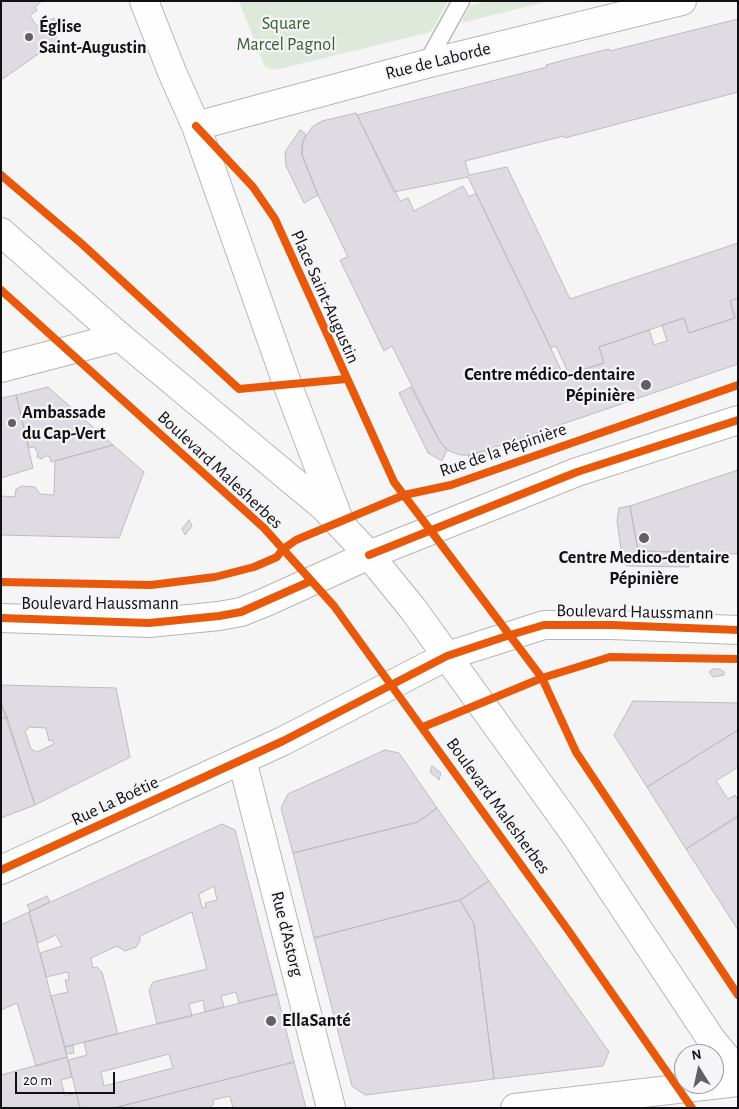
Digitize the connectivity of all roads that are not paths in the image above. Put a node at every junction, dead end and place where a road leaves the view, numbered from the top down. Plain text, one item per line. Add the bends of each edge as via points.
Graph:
1 (144, 1) edge
2 (462, 1) edge
3 (682, 1) edge
4 (426, 64) junction
5 (196, 126) junction
6 (1, 232) edge
7 (120, 337) junction
8 (1, 368) edge
9 (738, 420) edge
10 (339, 520) junction
11 (370, 554) junction
12 (1, 618) edge
13 (738, 630) edge
14 (447, 656) junction
15 (242, 760) junction
16 (1, 870) edge
17 (738, 1072) edge
18 (738, 1082) edge
19 (332, 1108) edge
20 (515, 1108) edge

1 - 5 street
2 - 4 lane
3 - 4 street, Rue de Laborde
4 - 5 street, Rue de Laborde
5 - 10 street
6 - 7 street, Boulevard Malesherbes
7 - 8 street
7 - 10 street, Boulevard Malesherbes
9 - 11 street via 570,475
10 - 11 street, Boulevard Malesherbes
11 - 12 street, Boulevard Haussmann via 266,602 241,612 218,616 149,623
11 - 14 street, Boulevard Malesherbes
13 - 14 street, Boulevard Haussmann via 544,625
14 - 15 street
14 - 17 street, Boulevard Malesherbes via 576,836 711,1040
15 - 16 street, Rue La Boétie
15 - 19 street, Rue d'Astorg
18 - 20 street

